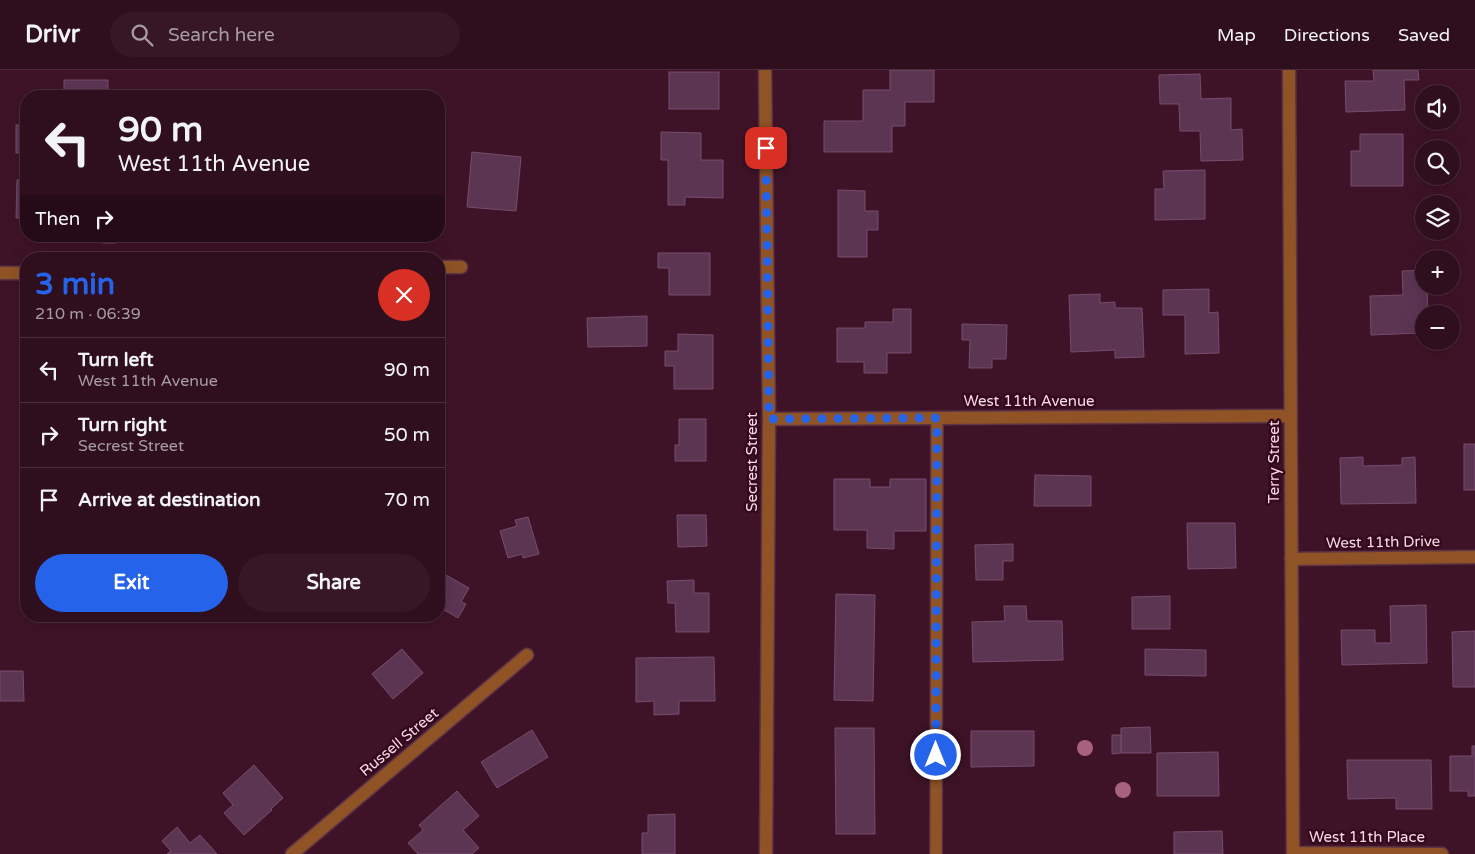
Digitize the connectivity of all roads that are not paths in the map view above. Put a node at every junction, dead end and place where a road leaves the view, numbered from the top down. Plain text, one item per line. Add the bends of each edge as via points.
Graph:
1 (765, 70) edge
2 (1289, 70) edge
3 (445, 267) edge
4 (461, 267) dead end
5 (0, 273) edge
6 (20, 273) edge
7 (1290, 416) junction
8 (937, 418) junction
9 (769, 419) junction
10 (1475, 557) edge
11 (1291, 559) junction
12 (527, 654) dead end
13 (292, 854) edge
14 (766, 854) edge
15 (936, 854) edge
16 (1293, 854) edge
17 (1442, 854) edge

1 - 9 street, Secrest Street
2 - 7 street, Terry Street
3 - 4 street
5 - 6 street
7 - 8 street, West 11th Avenue
7 - 11 street, Terry Street
8 - 9 street, West 11th Avenue
8 - 15 lane
9 - 14 street, Secrest Street
10 - 11 street, West 11th Drive
11 - 16 street, Terry Street
12 - 13 street, Russell Street
16 - 17 street, West 11th Place

